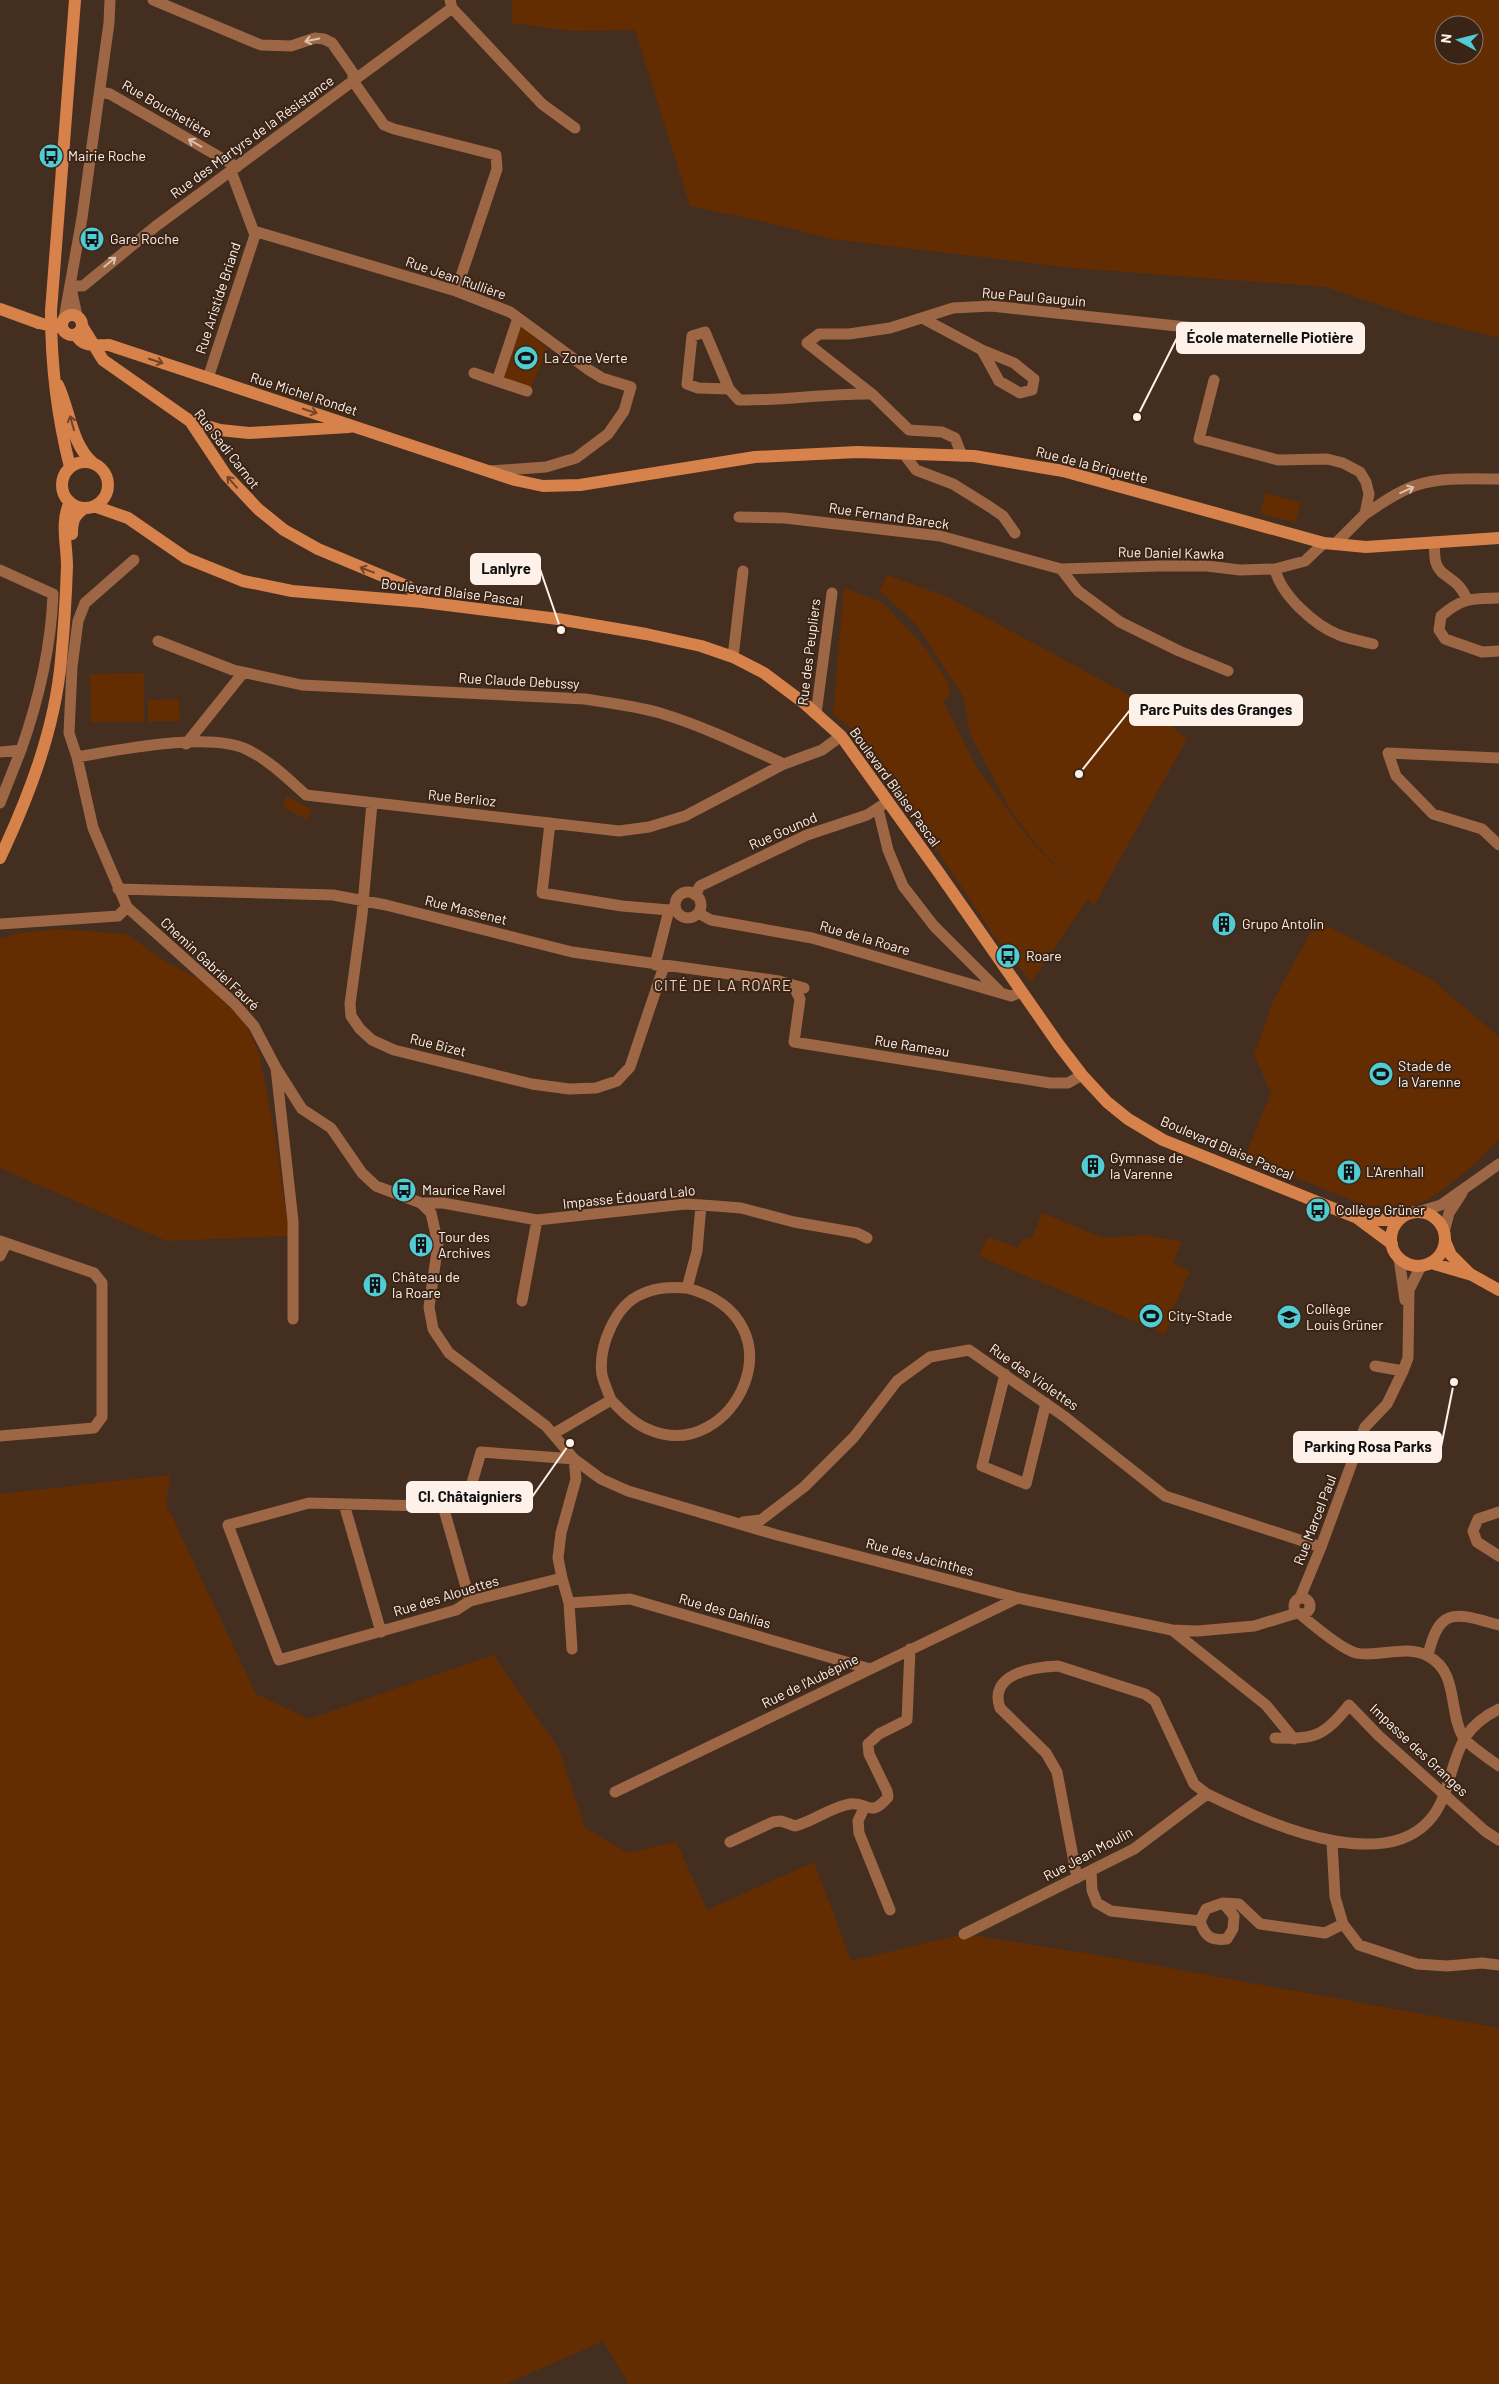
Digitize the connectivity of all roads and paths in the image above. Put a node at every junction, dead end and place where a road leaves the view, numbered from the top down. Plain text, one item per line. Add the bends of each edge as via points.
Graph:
1 (112, 0) edge
2 (153, 0) edge
3 (75, 3) edge
4 (451, 4) edge
5 (353, 81) junction
6 (104, 92) junction
7 (575, 128) dead end
8 (234, 169) junction
9 (254, 231) junction
10 (70, 286) junction
11 (456, 291) junction
12 (0, 309) edge
13 (518, 318) junction
14 (922, 318) junction
15 (61, 324) junction
16 (80, 326) junction
17 (1224, 331) dead end
18 (95, 345) junction
19 (982, 350) junction
20 (474, 374) dead end
21 (208, 378) junction
22 (56, 380) junction
23 (1214, 380) dead end
24 (497, 381) junction
25 (730, 389) junction
26 (527, 391) dead end
27 (872, 394) junction
28 (190, 422) junction
29 (356, 427) junction
30 (904, 454) junction
31 (962, 456) junction
32 (93, 463) junction
33 (70, 467) junction
34 (490, 471) junction
35 (643, 474) joint
36 (1499, 479) edge
37 (108, 487) junction
38 (70, 502) junction
39 (89, 507) junction
40 (1365, 514) junction
41 (739, 517) dead end
42 (128, 518) junction
43 (1014, 533) dead end
44 (1499, 538) edge
45 (1434, 542) junction
46 (1329, 543) junction
47 (134, 560) dead end
48 (1063, 569) junction
49 (1275, 569) junction
50 (0, 570) edge
51 (743, 571) dead end
52 (832, 593) dead end
53 (1499, 598) edge
54 (1467, 600) junction
55 (423, 602) junction
56 (158, 641) dead end
57 (1373, 644) dead end
58 (1499, 651) edge
59 (733, 657) junction
60 (61, 660) junction
61 (1228, 671) dead end
62 (243, 673) junction
63 (816, 714) junction
64 (841, 736) junction
65 (186, 744) junction
66 (21, 750) junction
67 (0, 752) edge
68 (77, 757) junction
69 (1499, 758) edge
70 (784, 764) junction
71 (0, 803) edge
72 (372, 803) junction
73 (883, 805) junction
74 (550, 823) junction
75 (1499, 845) edge
76 (0, 858) edge
77 (118, 889) junction
78 (695, 895) junction
79 (362, 900) junction
80 (127, 907) junction
81 (672, 909) junction
82 (698, 913) junction
83 (0, 924) edge
84 (659, 965) junction
85 (799, 986) joint
86 (1000, 992) junction
87 (1022, 992) junction
88 (276, 1068) junction
89 (1082, 1075) junction
90 (1499, 1164) edge
91 (1465, 1189) junction
92 (421, 1203) junction
93 (701, 1205) junction
94 (1418, 1212) junction
95 (1355, 1217) junction
96 (1401, 1218) junction
97 (537, 1220) junction
98 (1445, 1237) junction
99 (867, 1238) dead end
100 (3, 1242) edge
101 (1392, 1244) junction
102 (0, 1256) edge
103 (1399, 1258) junction
104 (1426, 1264) junction
105 (1472, 1275) junction
106 (687, 1288) junction
107 (1499, 1290) edge
108 (522, 1300) dead end
109 (1408, 1306) junction
110 (293, 1320) dead end
111 (1375, 1366) dead end
112 (1403, 1371) junction
113 (1005, 1374) junction
114 (611, 1400) junction
115 (1046, 1404) junction
116 (554, 1434) junction
117 (0, 1436) edge
118 (574, 1459) junction
119 (344, 1504) junction
120 (442, 1506) junction
121 (1499, 1512) edge
122 (736, 1523) junction
123 (1321, 1547) junction
124 (1499, 1556) edge
125 (562, 1578) junction
126 (1018, 1598) junction
127 (470, 1601) junction
128 (569, 1603) junction
129 (1302, 1606) junction
130 (1499, 1625) edge
131 (1172, 1630) junction
132 (380, 1632) junction
133 (572, 1649) dead end
134 (910, 1649) junction
135 (1428, 1656) junction
136 (870, 1669) junction
137 (1499, 1709) edge
138 (1275, 1738) dead end
139 (1294, 1738) junction
140 (1464, 1738) junction
141 (1499, 1766) edge
142 (615, 1792) dead end
143 (1207, 1794) junction
144 (1444, 1794) junction
145 (864, 1808) junction
146 (1499, 1840) edge
147 (730, 1842) dead end
148 (1332, 1842) junction
149 (1091, 1871) junction
150 (1077, 1878) junction
151 (1223, 1903) junction
152 (890, 1910) dead end
153 (1200, 1921) junction
154 (1343, 1924) junction
155 (964, 1934) dead end
156 (1499, 1965) edge

1 - 6 street via 117,22
5 -> 2 street via 353,73 332,43 324,38 292,46 261,45
3 - 22 main road via 51,311
4 - 5 street, Rue des Martyrs de la Résistance
4 - 7 street via 542,104
5 - 8 street, Rue des Martyrs de la Résistance
5 - 11 street via 384,125 496,155 497,169
8 -> 6 street, Rue Bouchetière
6 - 10 street via 89,217 78,235
8 - 9 street, Rue Aristide Briand
10 -> 8 street, Rue des Martyrs de la Résistance via 83,286 156,226
9 - 11 street, Rue Jean Rullière
9 - 21 street, Rue Aristide Briand
10 - 15 street
10 - 16 street
11 - 13 street, Rue Jean Rullière via 496,305
12 - 15 main road, bridge via 39,323
13 - 24 street
13 - 34 street, Rue Jean Rullière via 602,378 631,387 624,411 608,434 576,458 546,467
14 - 17 street, Rue Paul Gauguin via 953,308 991,306
14 - 19 street
14 - 27 street, Rue Paul Gauguin via 890,328 850,334 819,334 808,343
15 - 16 main road, Rue Sadi Carnot via 67,334
15 - 16 main road via 70,315
16 - 18 main road, Rue Sadi Carnot via 78,339
18 -> 21 main road, Rue Michel Rondet via 109,345
18 - 28 main road, Rue Sadi Carnot via 103,360
19 - 19 street via 1014,363 1027,373 1034,379 1032,390 1020,393 999,381
20 - 24 street
21 -> 29 main road, Rue Michel Rondet
32 -> 22 main road via 78,444
22 - 33 main road via 56,404
23 - 40 street via 1200,439 1278,460 1327,459 1343,463 1360,472 1366,482
24 - 26 street
25 - 25 street via 705,332 692,336 687,384 698,388
25 - 27 street via 739,400 773,401
27 - 31 street, Rue Paul Gauguin via 909,430 942,432 955,438
28 - 29 main road via 249,433
55 -> 28 main road, Rue Sadi Carnot via 409,587 318,549 284,530 250,503 226,475
29 - 34 main road, Rue Michel Rondet
30 - 31 main road, Rue de la Briquette
30 - 35 main road, Rue de la Briquette via 857,452 754,457
30 - 43 street via 916,470 953,484 1003,516
31 - 46 main road, Rue de la Briquette via 1063,471
32 - 33 main road via 81,462
32 - 37 main road via 105,472
33 - 38 main road via 62,480 65,496
34 - 35 main road, Rue Michel Rondet via 543,486 580,485
40 -> 36 street, Rue Daniel Kawka via 1416,486 1440,480
37 - 39 main road via 103,499
37 - 42 main road, Boulevard Blaise Pascal
38 - 39 main road
38 - 60 main road via 65,522 67,562
39 - 42 main road, Boulevard Blaise Pascal
39 - 60 main road via 76,513 72,524 73,583 68,640
40 - 46 street, Rue Daniel Kawka
41 - 48 street, Rue Fernand Bareck via 785,518 940,536
42 - 55 main road, Boulevard Blaise Pascal via 186,558 243,581 292,591
44 - 45 main road, Rue de la Briquette
45 - 46 main road, Rue de la Briquette via 1366,546
45 - 54 street via 1436,564 1463,590
46 - 49 street, Rue Daniel Kawka via 1305,561
47 - 68 street, Chemin Gabriel Fauré via 85,603 78,621 69,733
48 - 49 street, Rue Daniel Kawka via 1207,566 1240,570
48 - 61 street via 1078,591 1120,622
49 - 57 street via 1287,594 1305,613 1337,634
50 - 66 street via 53,594 45,671
51 - 59 street
52 - 63 street, Rue des Peupliers
53 - 54 street
54 - 58 street via 1440,616 1439,630 1445,639 1482,652
55 - 59 main road, Boulevard Blaise Pascal via 646,634
56 - 62 street, Rue Claude Debussy
59 - 63 main road, Boulevard Blaise Pascal via 764,673
60 - 76 main road via 56,701 42,752
62 - 65 street
62 - 70 street, Rue Claude Debussy via 302,685 585,699 660,713
63 - 64 main road, Boulevard Blaise Pascal
64 - 70 street, Rue Berlioz via 822,750
64 - 73 main road, Boulevard Blaise Pascal
65 - 68 street, Rue Berlioz via 150,745
65 - 72 street, Rue Berlioz via 223,742 239,747 271,764 306,795
66 - 67 street
66 - 71 street
68 - 77 street, Chemin Gabriel Fauré via 93,828
69 - 75 street via 1388,753 1396,776 1433,814 1482,829
70 - 74 street, Rue Berlioz via 684,816 649,827 618,831
72 - 74 street, Rue Berlioz
72 - 79 street, Rue Bizet
73 - 78 street, Rue Gounod via 867,815 806,835 700,886
73 - 86 street, Boulevard Blaise Pascal via 888,850 902,886 934,926
73 - 87 main road, Boulevard Blaise Pascal via 937,870
74 - 81 street, Rue de la Roare via 542,893 622,906
77 - 79 street, Rue Massenet via 333,895
77 - 80 street, Chemin Gabriel Fauré
78 - 81 street via 684,894
78 - 82 street via 700,903
79 - 84 street, Rue Massenet via 572,952
79 - 84 street, Rue Bizet via 350,1004 351,1016 360,1029 372,1040 394,1050 532,1084 569,1089 596,1088 617,1081 630,1067
80 - 83 street via 118,916
80 - 88 street, Chemin Gabriel Fauré via 234,1003 254,1026
81 - 82 street, Rue de la Roare via 683,917 690,918
81 - 84 street, Rue Bizet
82 - 86 street, Rue de la Roare via 711,920 812,938
84 - 85 street, Rue Massenet
85 - 89 street, Rue Rameau via 794,1042 1050,1083 1068,1083
86 - 87 street, Rue de la Roare via 1011,996
87 - 89 main road, Boulevard Blaise Pascal
88 - 92 street, Impasse Édouard Lalo via 302,1109 331,1128 362,1173 376,1186
88 - 110 street, Chemin Gabriel Fauré via 293,1221
89 - 95 main road, Boulevard Blaise Pascal via 1128,1119 1163,1140
90 - 91 street
91 - 94 street via 1441,1205
91 - 98 street via 1450,1213
92 - 97 street, Impasse Édouard Lalo via 443,1203
92 - 116 street, Rue des Jacinthes via 431,1213 438,1244 429,1307 433,1329 449,1353
93 - 97 street, Impasse Édouard Lalo
93 - 99 street, Impasse Édouard Lalo via 741,1208 794,1222 857,1233
93 - 106 street via 697,1251
94 - 96 main road
94 - 98 main road via 1436,1219
95 - 96 main road, Boulevard Blaise Pascal via 1376,1220
95 - 101 main road, Boulevard Blaise Pascal
96 - 101 main road via 1394,1229
97 - 108 street
98 - 104 main road via 1439,1257
98 - 105 main road via 1451,1255
100 - 102 street
100 - 117 street via 94,1273 102,1283 102,1417 94,1428
101 - 103 main road
103 - 104 main road via 1412,1265
103 - 109 street, Rue Marcel Paul via 1403,1294
104 - 105 main road
104 - 109 street, Rue Marcel Paul via 1409,1290
105 - 107 main road
106 - 114 street via 662,1287 640,1294 622,1310 607,1332 601,1355 602,1376
106 - 114 street via 718,1299 735,1314 746,1336 750,1357 746,1381 730,1411 707,1428 680,1436 651,1431 630,1419
109 - 112 street, Rue Marcel Paul via 1408,1358
111 - 112 street
112 - 123 street, Rue Marcel Paul via 1387,1404 1365,1427
113 - 115 street, Rue des Violettes
113 - 115 street via 982,1466 1026,1484
113 - 122 street, Rue des Violettes via 969,1350 930,1357 897,1382 854,1437 804,1487 761,1520
114 - 116 street
115 - 123 street, Rue des Violettes via 1165,1496
116 - 118 street, Rue des Jacinthes
118 - 120 street via 482,1452 466,1506
118 - 122 street, Rue des Jacinthes via 601,1479 628,1491
118 - 125 street via 576,1479 561,1533 558,1558
119 - 120 street
119 - 132 street
119 - 132 street, Rue des Alouettes via 309,1503 228,1525 279,1660
120 - 127 street
121 - 124 street via 1478,1519 1473,1531 1477,1542
122 - 126 street, Rue des Jacinthes
123 - 129 street, Rue Marcel Paul via 1308,1579
125 - 127 street, Rue des Alouettes
125 - 128 street
126 - 131 street, Rue des Jacinthes
126 - 134 street, Rue de l'Aubépine
127 - 132 street, Rue des Alouettes via 456,1610
128 - 133 street
128 - 136 street, Rue des Dahlias via 630,1599
129 - 131 street, Rue des Jacinthes via 1254,1626
129 - 135 street, Rue Marcel Paul via 1344,1649 1357,1653 1413,1652
130 - 135 street via 1460,1615 1451,1616 1442,1622
131 - 139 street via 1266,1705
134 - 136 street, Rue de l'Aubépine
134 - 145 street via 907,1720 878,1734 868,1744 869,1754 888,1797 873,1809
135 - 140 street via 1442,1667 1450,1685 1454,1710
136 - 142 street, Rue de l'Aubépine
137 - 140 street via 1475,1725
138 - 139 street, Impasse des Granges
139 - 144 street, Impasse des Granges via 1324,1733 1348,1705
140 - 141 street
140 - 144 street
143 - 148 street via 1263,1821
143 - 149 street, Rue Jean Moulin via 1134,1849
143 - 150 street via 1194,1784 1155,1701 1145,1694 1058,1666 1046,1666 1006,1678 996,1698 1000,1708 1046,1753 1057,1772
144 - 146 street, Impasse des Granges
144 - 148 street via 1437,1810 1421,1828 1395,1841 1366,1844
145 - 147 street via 849,1804 795,1826 773,1822
145 - 152 street via 858,1821 859,1833
148 - 154 street via 1335,1896
149 - 150 street, Rue Jean Moulin
149 - 153 street via 1092,1890 1097,1903 1111,1910
150 - 155 street, Rue Jean Moulin
151 - 153 street via 1206,1909
151 - 153 street via 1234,1916 1233,1929 1227,1939 1208,1938
151 - 154 street via 1239,1904 1260,1924 1325,1933
154 - 156 street via 1359,1945 1416,1964

